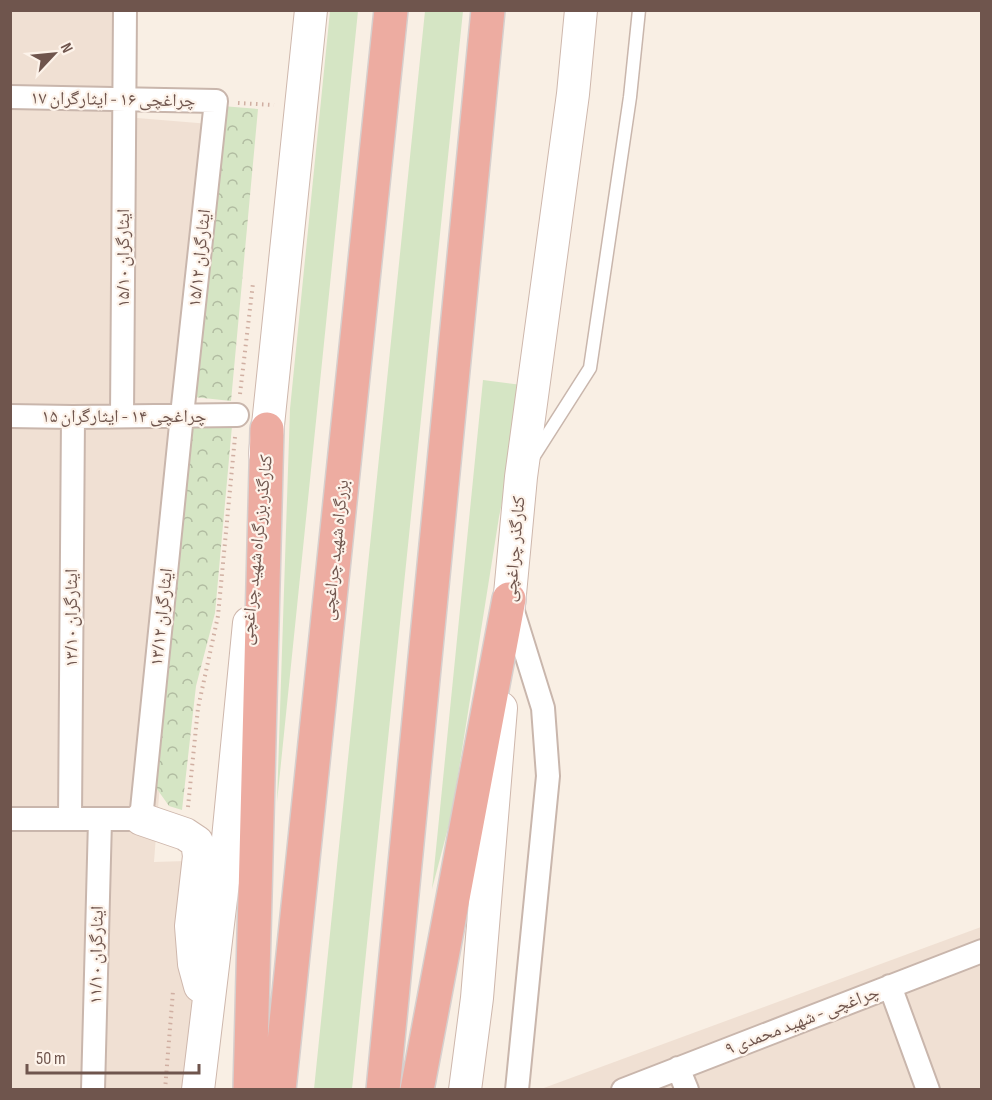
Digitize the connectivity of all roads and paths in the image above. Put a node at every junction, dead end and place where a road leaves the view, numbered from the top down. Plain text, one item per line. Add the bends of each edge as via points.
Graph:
1 (125, 10) edge
2 (311, 10) edge
3 (391, 10) edge
4 (488, 10) edge
5 (581, 10) edge
6 (639, 10) edge
7 (10, 97) edge
8 (124, 99) junction
9 (216, 101) junction
10 (274, 105) dead end
11 (237, 415) dead end
12 (10, 416) edge
13 (182, 416) junction
14 (73, 417) junction
15 (122, 417) junction
16 (267, 429) junction
17 (521, 477) junction
18 (509, 599) junction
19 (10, 819) edge
20 (70, 819) junction
21 (141, 819) junction
22 (100, 820) junction
23 (981, 951) edge
24 (890, 986) junction
25 (206, 1013) junction
26 (678, 1068) junction
27 (631, 1088) edge
28 (93, 1089) edge
29 (198, 1089) edge
30 (250, 1089) edge
31 (279, 1089) edge
32 (383, 1089) edge
33 (417, 1089) edge
34 (465, 1089) edge
35 (517, 1089) edge
36 (687, 1089) edge
37 (928, 1089) edge

1 - 8 street, ایثارگران ۱۵/۱۰
2 - 16 main road, کنارگذر بزرگراه شهید چراغچی
3 - 31 highway, بزرگراه شهید چراغچی
4 - 32 highway
5 - 17 main road, کنارگذر چراغچی
6 - 17 lane via 590,368
7 - 8 street, چراغچی ۱۶ - ایثارگران ۱۷
8 - 9 street, چراغچی ۱۶ - ایثارگران ۱۷
8 - 15 street, ایثارگران ۱۵/۱۰
9 - 10 path
9 - 13 street, ایثارگران ۱۵/۱۲
11 - 13 street, چراغچی ۱۴ - ایثارگران ۱۵
12 - 14 street, چراغچی ۱۴ - ایثارگران ۱۵
13 - 15 street, چراغچی ۱۴ - ایثارگران ۱۵
13 - 21 street, ایثارگران ۱۳/۱۲
14 - 15 street, چراغچی ۱۴ - ایثارگران ۱۵
14 - 20 street, ایثارگران ۱۳/۱۰
16 - 25 main road, کنارگذر بزرگراه شهید چراغچی via 227,849
16 - 30 highway
17 - 18 main road, کنارگذر چراغچی
18 - 33 highway
18 - 34 main road, کنارگذر چراغچی via 477,998
18 - 35 street via 543,708 548,776
19 - 20 street
20 - 22 street
21 - 22 street
21 - 25 main road via 197,842 191,926 194,964
22 - 28 street, ایثارگران ۱۱/۱۰
23 - 24 street, ۹ چراغچی - شهید محمدی
24 - 26 street, ۹ چراغچی - شهید محمدی
24 - 37 street
25 - 29 main road, کنارگذر بزرگراه شهید چراغچی
26 - 27 street, ۹ چراغچی - شهید محمدی
26 - 36 street

